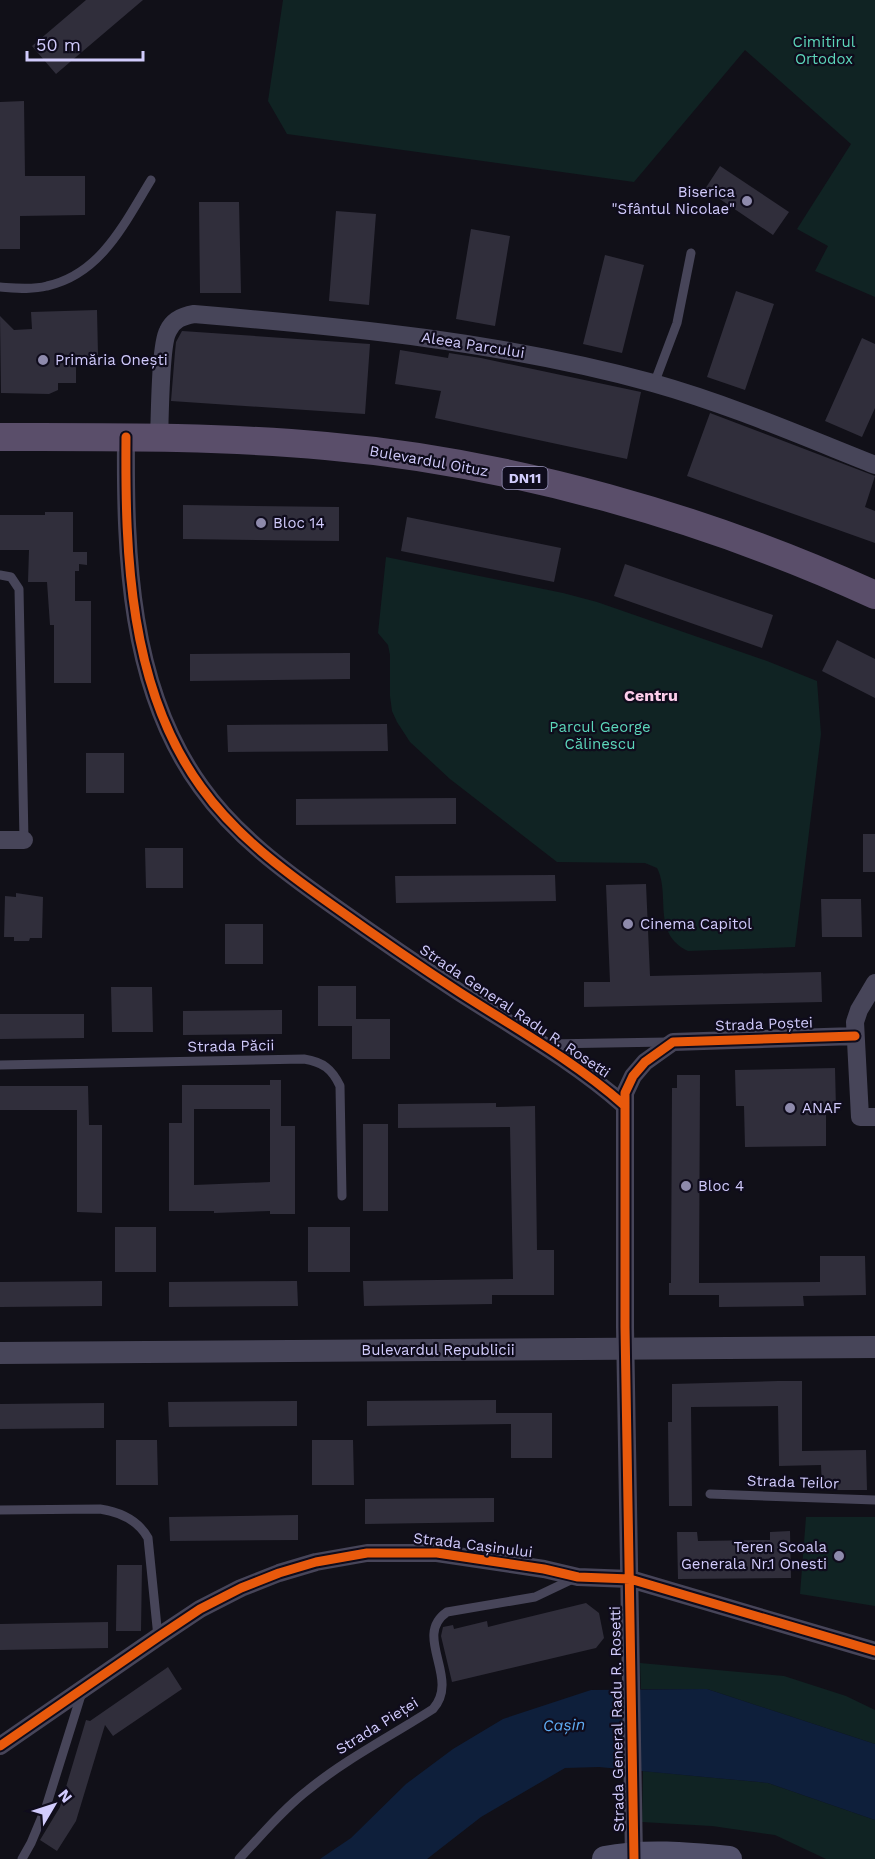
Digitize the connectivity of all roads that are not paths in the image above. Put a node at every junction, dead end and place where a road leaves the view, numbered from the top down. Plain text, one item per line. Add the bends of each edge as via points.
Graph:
1 (151, 180) dead end
2 (691, 253) dead end
3 (0, 287) edge
4 (654, 384) junction
5 (0, 437) edge
6 (126, 438) junction
7 (159, 438) junction
8 (875, 465) edge
9 (0, 575) edge
10 (875, 595) edge
11 (0, 840) edge
12 (24, 840) joint
13 (875, 983) edge
14 (855, 1036) junction
15 (673, 1042) junction
16 (540, 1044) junction
17 (0, 1065) edge
18 (624, 1105) junction
19 (868, 1117) edge
20 (342, 1196) dead end
21 (875, 1347) edge
22 (626, 1349) junction
23 (0, 1353) edge
24 (710, 1494) dead end
25 (875, 1500) edge
26 (0, 1510) edge
27 (578, 1577) junction
28 (630, 1578) junction
29 (158, 1637) junction
30 (875, 1651) edge
31 (83, 1689) junction
32 (0, 1746) edge
33 (634, 1857) edge
34 (22, 1859) edge
35 (239, 1859) edge
36 (605, 1859) edge
37 (729, 1859) edge

1 - 3 lane via 107,249 88,267 45,287
2 - 4 lane via 677,323
4 - 7 street, Aleea Parcului via 563,361 461,342 322,324 194,314 182,316 165,338
4 - 8 street, Aleea Parcului
5 - 6 main road, Bulevardul Oituz / DN11
6 - 7 main road, Bulevardul Oituz / DN11
6 - 16 street, Strada General Radu R. Rosetti via 126,525 139,630 150,678 175,745 201,788 264,854 301,883
7 - 10 main road, Bulevardul Oituz / DN11 via 325,446 397,454 520,477 642,508 734,538
9 - 12 lane via 11,577 19,589
11 - 12 street
13 - 14 street via 857,1014
14 - 15 street, Strada Poștei
14 - 19 street
15 - 16 lane, Strada Poștei
15 - 18 street via 639,1068 624,1093
16 - 18 street, Strada General Radu R. Rosetti via 584,1072
17 - 20 lane, Strada Păcii via 316,1061 326,1066 340,1086
18 - 22 street, Strada General Radu R. Rosetti
21 - 22 street, Bulevardul Republicii
22 - 23 street, Bulevardul Republicii
22 - 28 street, Strada General Radu R. Rosetti
24 - 25 lane, Strada Teilor
26 - 29 lane via 100,1509 114,1511 138,1525 147,1538
27 - 28 street, Strada Cașinului
27 - 29 street, Strada Cașinului via 438,1553 342,1556 241,1588
27 - 35 lane, Strada Pieței via 534,1597 447,1612 438,1619 434,1642 443,1692 439,1702 308,1789
28 - 30 street, Strada Cașinului
28 - 33 street, Strada General Radu R. Rosetti
29 - 31 street, Strada Cașinului
31 - 32 street, Strada Cașinului
31 - 34 lane via 46,1807
33 - 36 main road
33 - 37 main road via 687,1854

